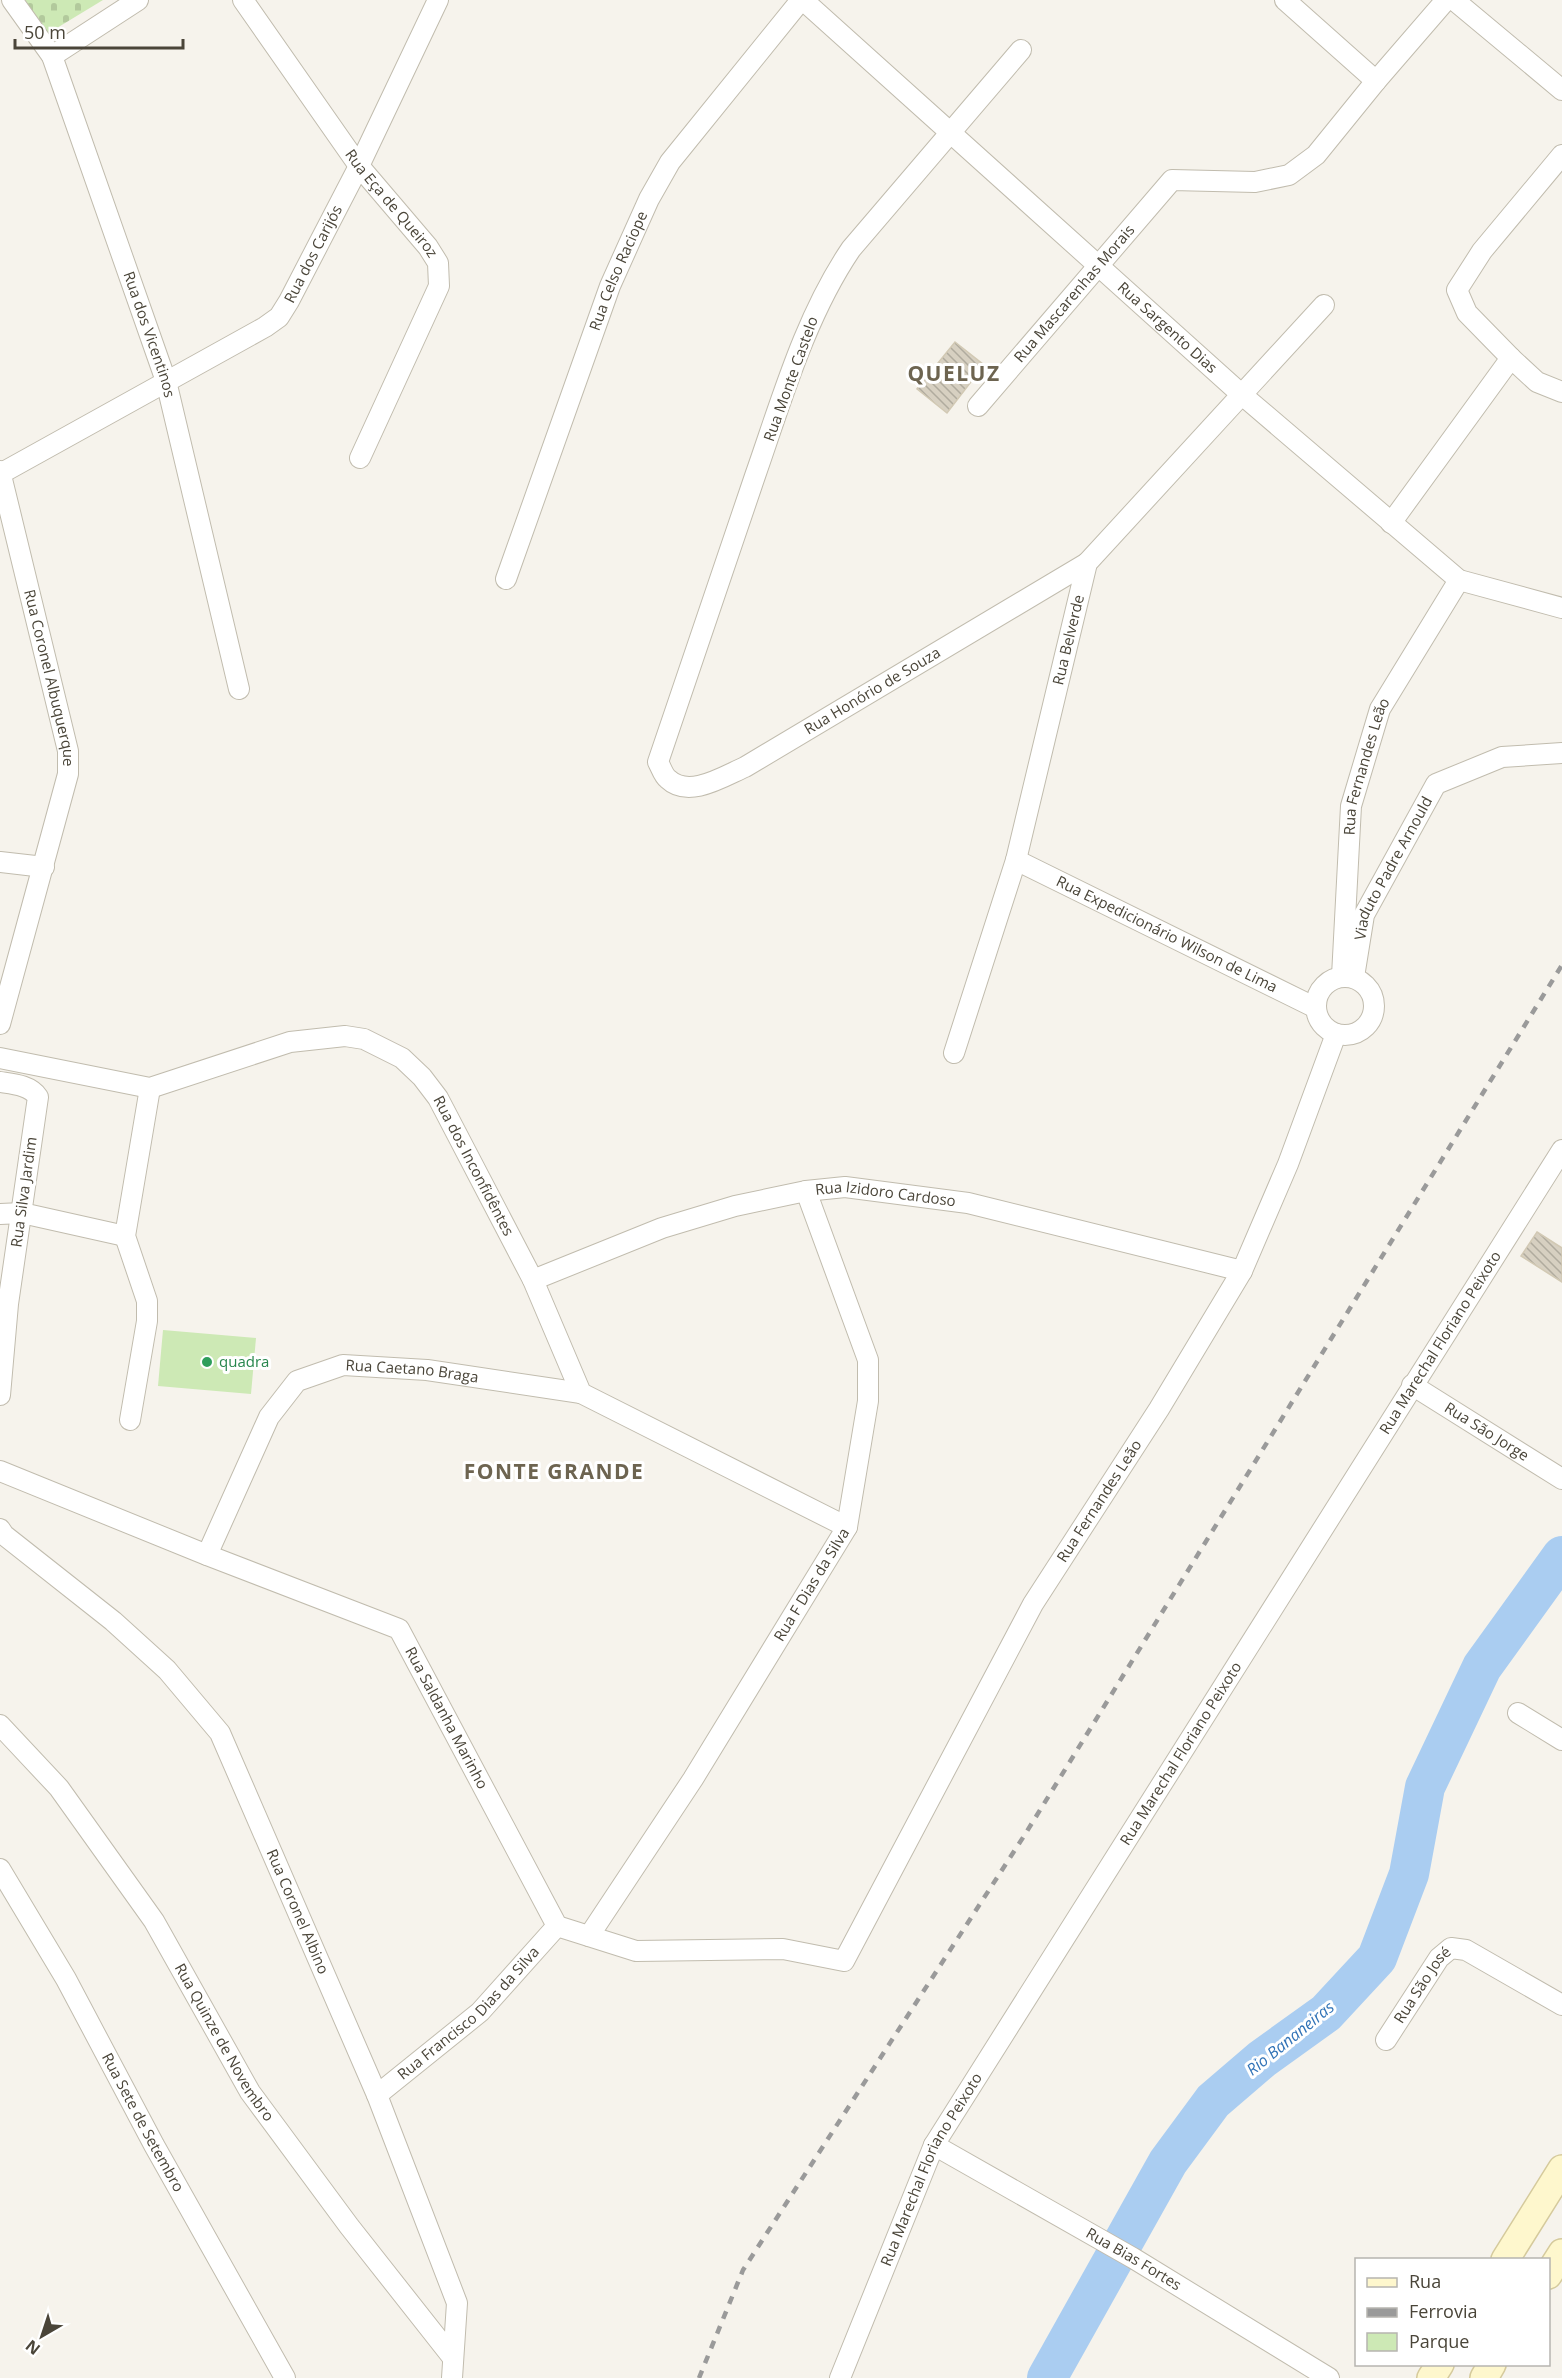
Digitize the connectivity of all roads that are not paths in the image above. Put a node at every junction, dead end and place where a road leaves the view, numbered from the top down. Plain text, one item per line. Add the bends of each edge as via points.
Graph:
1 (4, 0) edge
2 (12, 0) edge
3 (138, 0) edge
4 (243, 0) edge
5 (438, 0) edge
6 (802, 0) edge
7 (1285, 0) edge
8 (1446, 0) edge
9 (1454, 0) edge
10 (0, 3) edge
11 (1020, 51) dead end
12 (52, 56) junction
13 (1376, 81) junction
14 (1562, 90) edge
15 (948, 133) junction
16 (1562, 155) edge
17 (359, 166) junction
18 (1098, 267) junction
19 (1324, 305) dead end
20 (1511, 358) junction
21 (166, 381) junction
22 (1562, 392) edge
23 (1241, 394) junction
24 (978, 406) dead end
25 (360, 458) dead end
26 (0, 473) edge
27 (1391, 523) junction
28 (1087, 563) junction
29 (506, 579) dead end
30 (1459, 580) junction
31 (1562, 608) edge
32 (239, 689) dead end
33 (1562, 753) edge
34 (658, 762) joint
35 (1016, 860) junction
36 (0, 862) edge
37 (44, 867) junction
38 (1348, 977) junction
39 (1316, 1008) junction
40 (0, 1024) edge
41 (1336, 1034) junction
42 (954, 1053) dead end
43 (0, 1058) edge
44 (0, 1082) edge
45 (150, 1088) junction
46 (1562, 1150) edge
47 (806, 1191) junction
48 (22, 1213) junction
49 (0, 1214) edge
50 (125, 1236) junction
51 (1242, 1271) junction
52 (533, 1280) junction
53 (4, 1305) edge
54 (1412, 1384) junction
55 (581, 1392) junction
56 (0, 1395) edge
57 (130, 1420) dead end
58 (0, 1471) edge
59 (1562, 1479) edge
60 (847, 1527) junction
61 (0, 1529) edge
62 (207, 1555) junction
63 (1518, 1713) dead end
64 (0, 1725) edge
65 (1562, 1740) edge
66 (0, 1869) edge
67 (557, 1926) junction
68 (589, 1936) junction
69 (1562, 2005) edge
70 (1386, 2040) dead end
71 (377, 2095) junction
72 (934, 2145) junction
73 (1562, 2169) edge
74 (1562, 2253) edge
75 (1506, 2258) edge
76 (1550, 2272) edge
77 (452, 2368) edge
78 (285, 2378) edge
79 (840, 2378) edge
80 (1329, 2378) edge

1 - 10 street
2 - 12 street, Rua dos Vicentinos
3 - 12 street
4 - 17 street, Rua Eça de Queiroz
5 - 17 street, Rua dos Carijós
6 - 15 street, Rua Sargento Dias
6 - 29 street, Rua Celso Raciope via 670,162 649,199 610,286
7 - 13 street
8 - 13 street
9 - 14 street
11 - 15 street, Rua Monte Castelo
12 - 21 street, Rua dos Vicentinos
13 - 18 street, Rua Mascarenhas Morais via 1316,155 1289,175 1255,182 1172,180
15 - 18 street, Rua Sargento Dias
15 - 34 street, Rua Monte Castelo via 831,278 777,413
16 - 20 street via 1482,251 1457,291 1467,314
17 - 21 street, Rua dos Carijós via 279,317
17 - 25 street, Rua Eça de Queiroz via 428,247 438,263 439,286
18 - 23 street, Rua Sargento Dias
18 - 24 street, Rua Mascarenhas Morais
19 - 23 street, Rua Belverde
20 - 22 street via 1537,382
20 - 27 street
21 - 26 street, Rua dos Carijós
21 - 32 street, Rua dos Vicentinos
23 - 27 street, Rua Sargento Dias
23 - 28 street, Rua Belverde
26 - 37 street, Rua Coronel Albuquerque via 68,751 68,774
27 - 30 street, Rua Sargento Dias
28 - 34 street, Rua Honório de Souza via 745,766 697,787 679,785 666,778
28 - 35 street, Rua Belverde
30 - 31 street, Rua Sargento Dias
30 - 38 street, Rua Fernandes Leão via 1380,709 1351,806
33 - 38 street, Viaduto Padre Arnould via 1502,757 1436,784 1364,915
35 - 39 street, Rua Expedicionário Wilson de Lima
35 - 42 street, Rua Belverde
36 - 37 street
37 - 40 street, Rua Coronel Albuquerque
38 - 39 street via 1331,979 1322,987
38 - 41 street via 1364,983 1371,992 1373,1014 1359,1032
39 - 41 street via 1319,1019
41 - 51 street, Rua Fernandes Leão via 1288,1164
43 - 45 street, Rua dos Inconfidêntes
44 - 48 street, Rua Silva Jardim via 22,1087 38,1097
45 - 50 street
45 - 52 street, Rua dos Inconfidêntes via 290,1042 345,1036 382,1046 402,1058 438,1098
46 - 54 street, Rua Marechal Floriano Peixoto
47 - 51 street, Rua Izidoro Cardoso via 845,1187 968,1203
47 - 52 street, Rua Izidoro Cardoso via 735,1206 662,1228
47 - 60 street, Rua F Dias da Silva via 868,1360 868,1401
48 - 49 street
48 - 50 street
48 - 53 street, Rua Silva Jardim
50 - 57 street via 144,1288 147,1311
51 - 68 street, Rua Fernandes Leão via 1159,1409 1033,1604 844,1961 783,1949 636,1951
52 - 55 street, Rua dos Inconfidêntes
53 - 56 street, Rua Silva Jardim
54 - 59 street, Rua São Jorge
54 - 72 street, Rua Marechal Floriano Peixoto
55 - 60 street
55 - 62 street, Rua Caetano Braga via 427,1370 343,1365 297,1382 269,1417
58 - 62 street, Rua Saldanha Marinho
60 - 68 street, Rua F Dias da Silva via 693,1779
61 - 71 street, Rua Coronel Albino via 167,1670 220,1733
62 - 67 street, Rua Saldanha Marinho via 399,1629
63 - 65 street
64 - 77 street, Rua Quinze de Novembro via 59,1788 154,1921 250,2092
66 - 78 street, Rua Sete de Setembro via 66,1979
67 - 68 street
67 - 71 street, Rua Francisco Dias da Silva via 480,2012
69 - 70 street, Rua São José via 1466,1950 1451,1948 1439,1958
71 - 77 street, Rua Coronel Albino via 457,2303
72 - 79 street, Rua Marechal Floriano Peixoto
72 - 80 street, Rua Bias Fortes via 1093,2234
73 - 75 street
74 - 76 street

